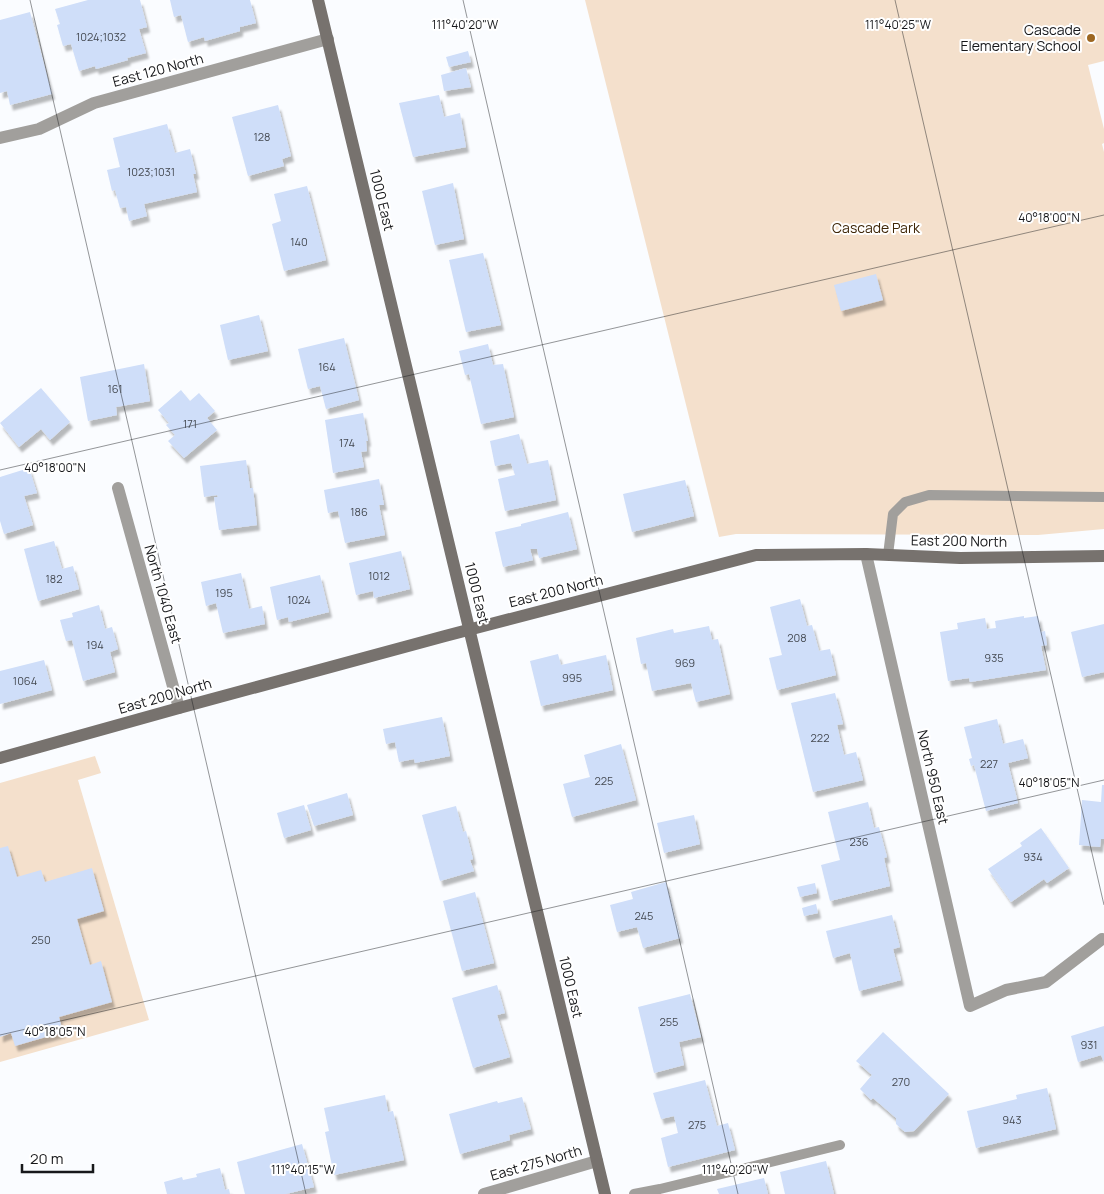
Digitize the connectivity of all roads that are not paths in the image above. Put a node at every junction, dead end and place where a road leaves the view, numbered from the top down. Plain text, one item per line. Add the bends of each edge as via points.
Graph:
1 (318, 0) edge
2 (328, 39) junction
3 (0, 138) edge
4 (118, 488) dead end
5 (1104, 497) edge
6 (866, 554) junction
7 (888, 555) junction
8 (1104, 556) edge
9 (470, 629) junction
10 (179, 708) junction
11 (0, 758) edge
12 (1102, 939) dead end
13 (840, 1146) dead end
14 (597, 1161) junction
15 (484, 1194) edge
16 (605, 1194) edge
17 (634, 1194) edge

1 - 2 street, 1000 East
2 - 3 street, East 120 North via 94,103 38,128
2 - 9 street, 1000 East
4 - 10 street, North 1040 East
5 - 7 lane via 929,495 905,502 893,514
6 - 7 street, East 200 North
6 - 9 street, East 200 North via 756,555
6 - 12 street, North 950 East via 970,1006 1006,990 1046,982
7 - 8 street, East 200 North via 960,558
9 - 10 street, East 200 North
9 - 14 street, 1000 East
10 - 11 street, East 200 North
13 - 17 lane
14 - 15 street, East 275 North
14 - 16 street, 1000 East

